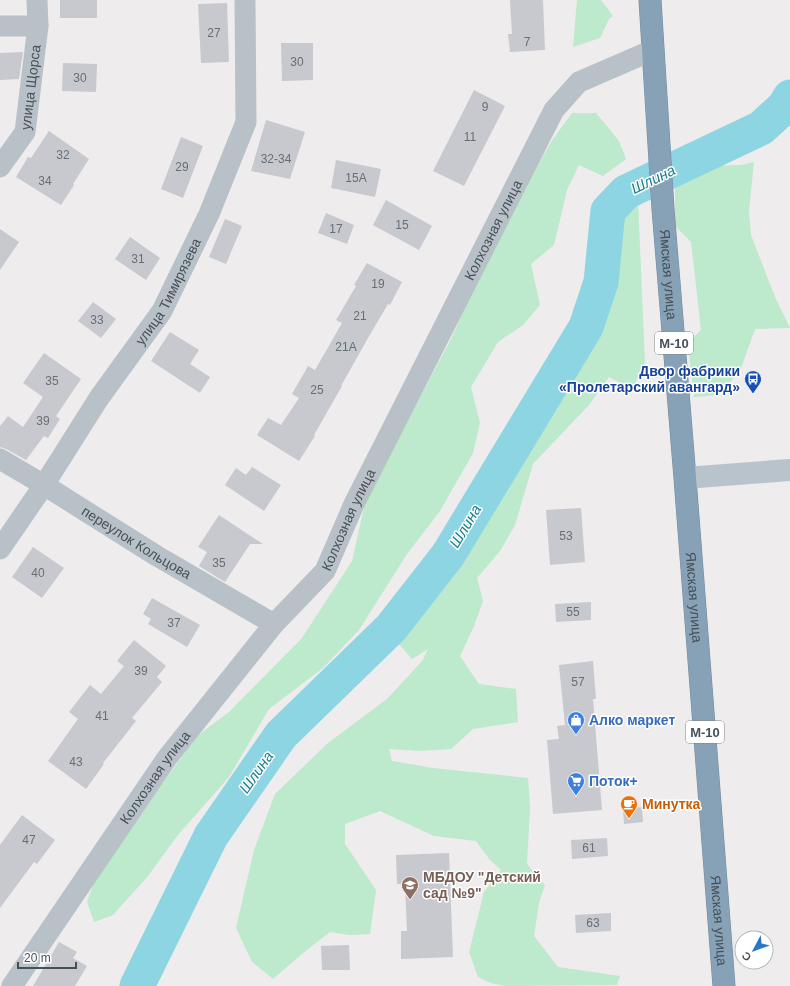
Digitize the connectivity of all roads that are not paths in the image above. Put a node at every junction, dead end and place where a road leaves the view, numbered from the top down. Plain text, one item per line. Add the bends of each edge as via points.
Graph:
1 (37, 0) edge
2 (245, 0) edge
3 (650, 0) edge
4 (0, 26) edge
5 (38, 26) junction
6 (654, 50) junction
7 (0, 167) edge
8 (0, 460) edge
9 (790, 470) edge
10 (685, 478) junction
11 (44, 485) junction
12 (0, 549) edge
13 (274, 624) junction
14 (12, 986) edge
15 (724, 986) edge

1 - 5 street, улица Щорса
2 - 11 street, улица Тимирязева via 246,122 209,214 162,311 99,398
3 - 6 highway, М-10
4 - 5 street
5 - 7 street, улица Щорса via 25,132
6 - 10 highway, Ямская улица / М-10 via 663,209
6 - 13 street, Колхозная улица via 579,82 554,110 354,504 325,571
8 - 11 street, переулок Кольцова
9 - 10 street
10 - 15 highway, Ямская улица / М-10
11 - 12 street, улица Тимирязева
11 - 13 street, переулок Кольцова via 157,556
13 - 14 street, Колхозная улица via 167,758

